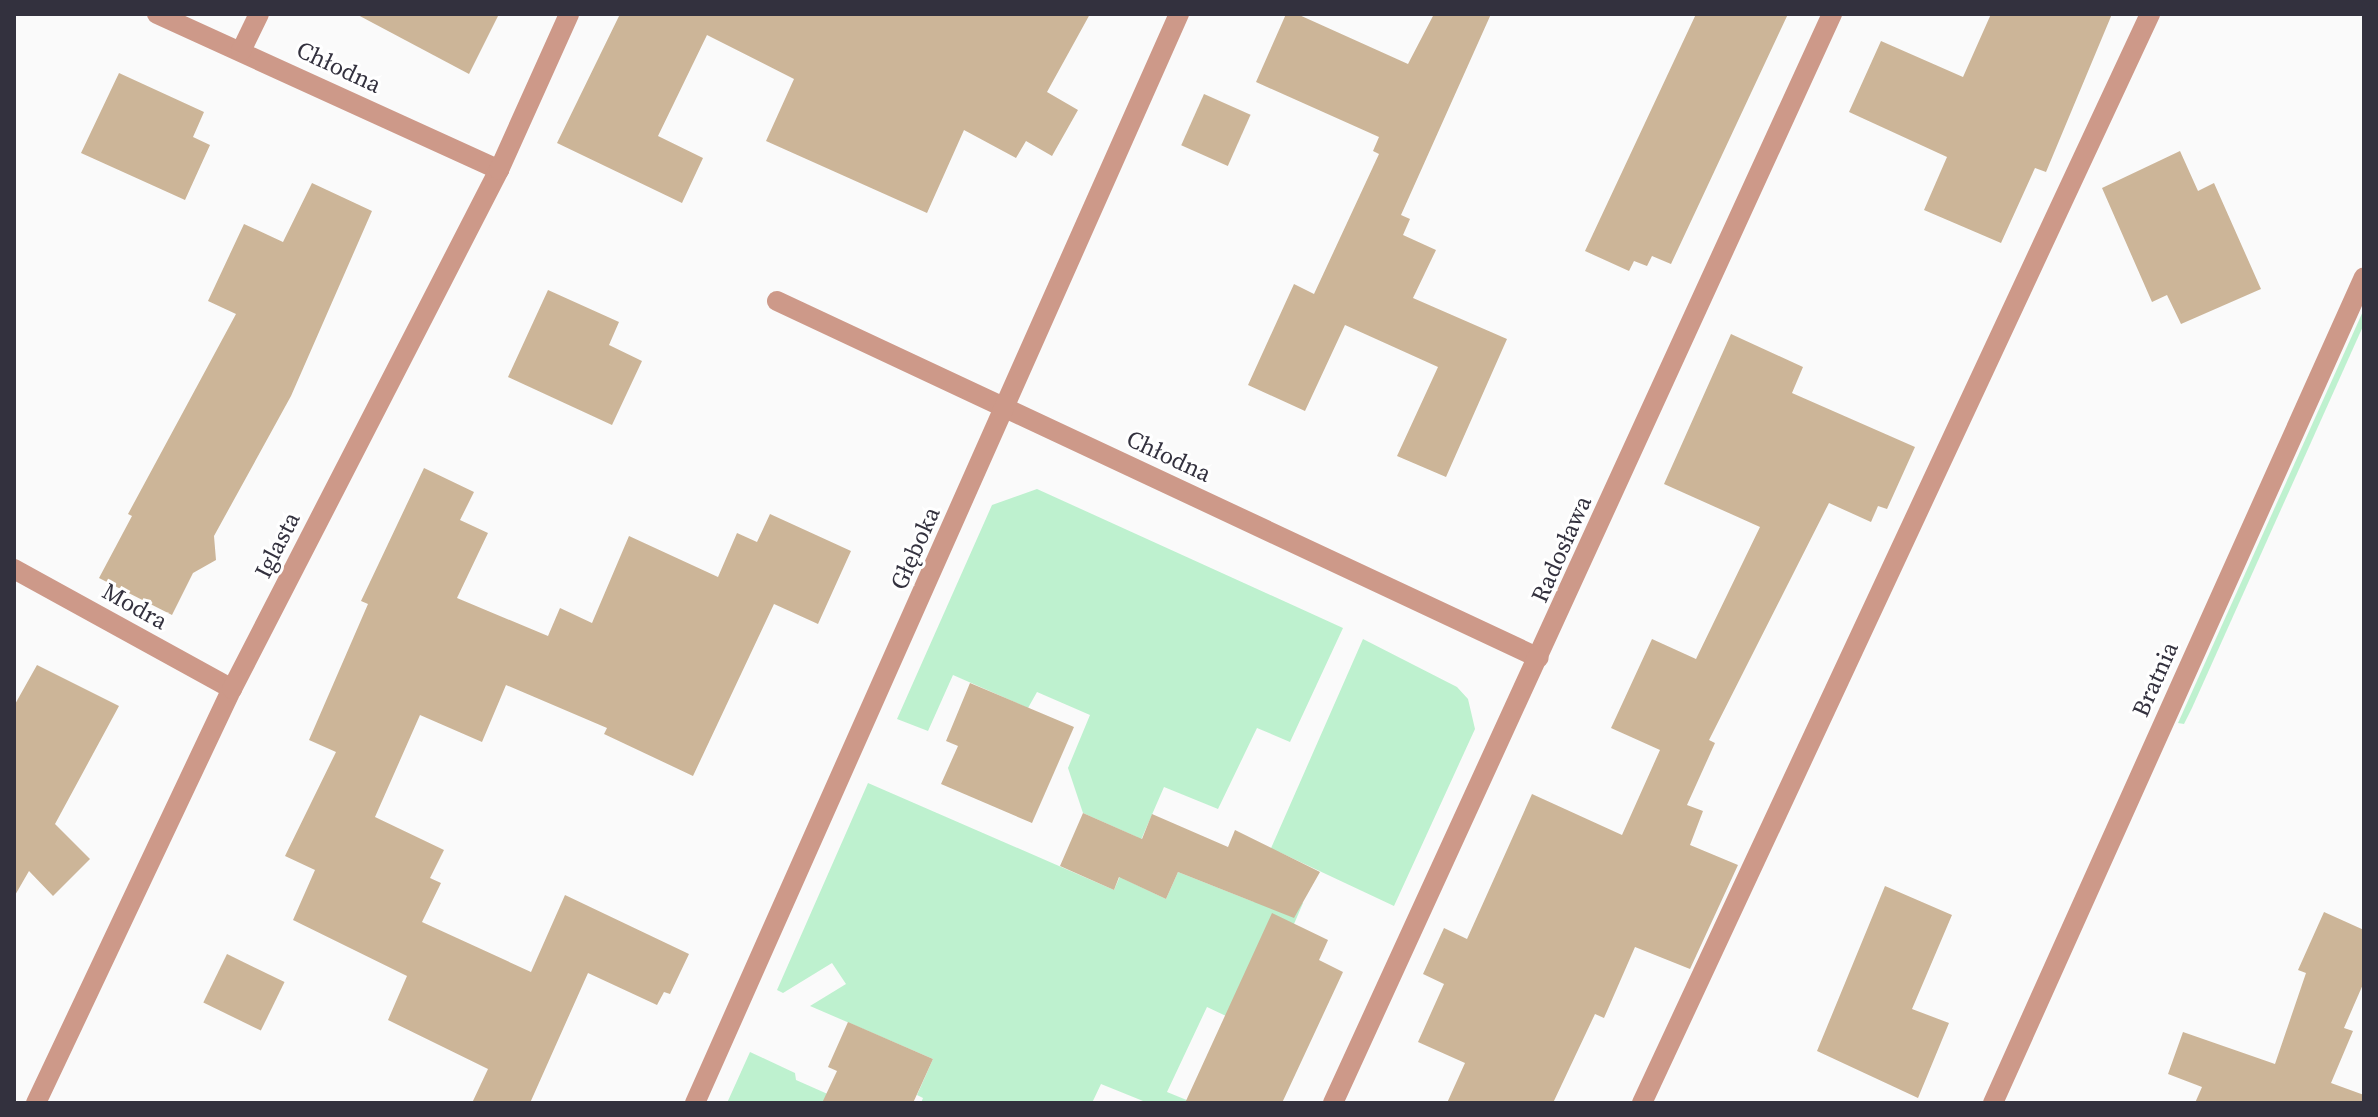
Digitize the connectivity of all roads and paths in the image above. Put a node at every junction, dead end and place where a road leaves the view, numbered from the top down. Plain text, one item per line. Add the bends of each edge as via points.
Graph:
1 (157, 14) edge
2 (259, 14) edge
3 (569, 14) edge
4 (1179, 14) edge
5 (1832, 14) edge
6 (2150, 14) edge
7 (241, 51) junction
8 (499, 170) junction
9 (2364, 277) edge
10 (777, 301) dead end
11 (1006, 409) junction
12 (14, 569) edge
13 (1539, 658) junction
14 (232, 689) junction
15 (36, 1103) edge
16 (695, 1103) edge
17 (1333, 1103) edge
18 (1642, 1103) edge
19 (1993, 1103) edge

1 - 7 street, Chłodna
2 - 7 street
3 - 8 street, Iglasta
4 - 11 street, Głęboka
5 - 13 street, Radosława
6 - 18 street
7 - 8 street, Chłodna
8 - 14 street, Iglasta
9 - 19 street, Bratnia
10 - 11 street, Chłodna
11 - 13 street, Chłodna
11 - 16 street, Głęboka
12 - 14 street, Modra
13 - 17 street, Radosława
14 - 15 street, Iglasta

